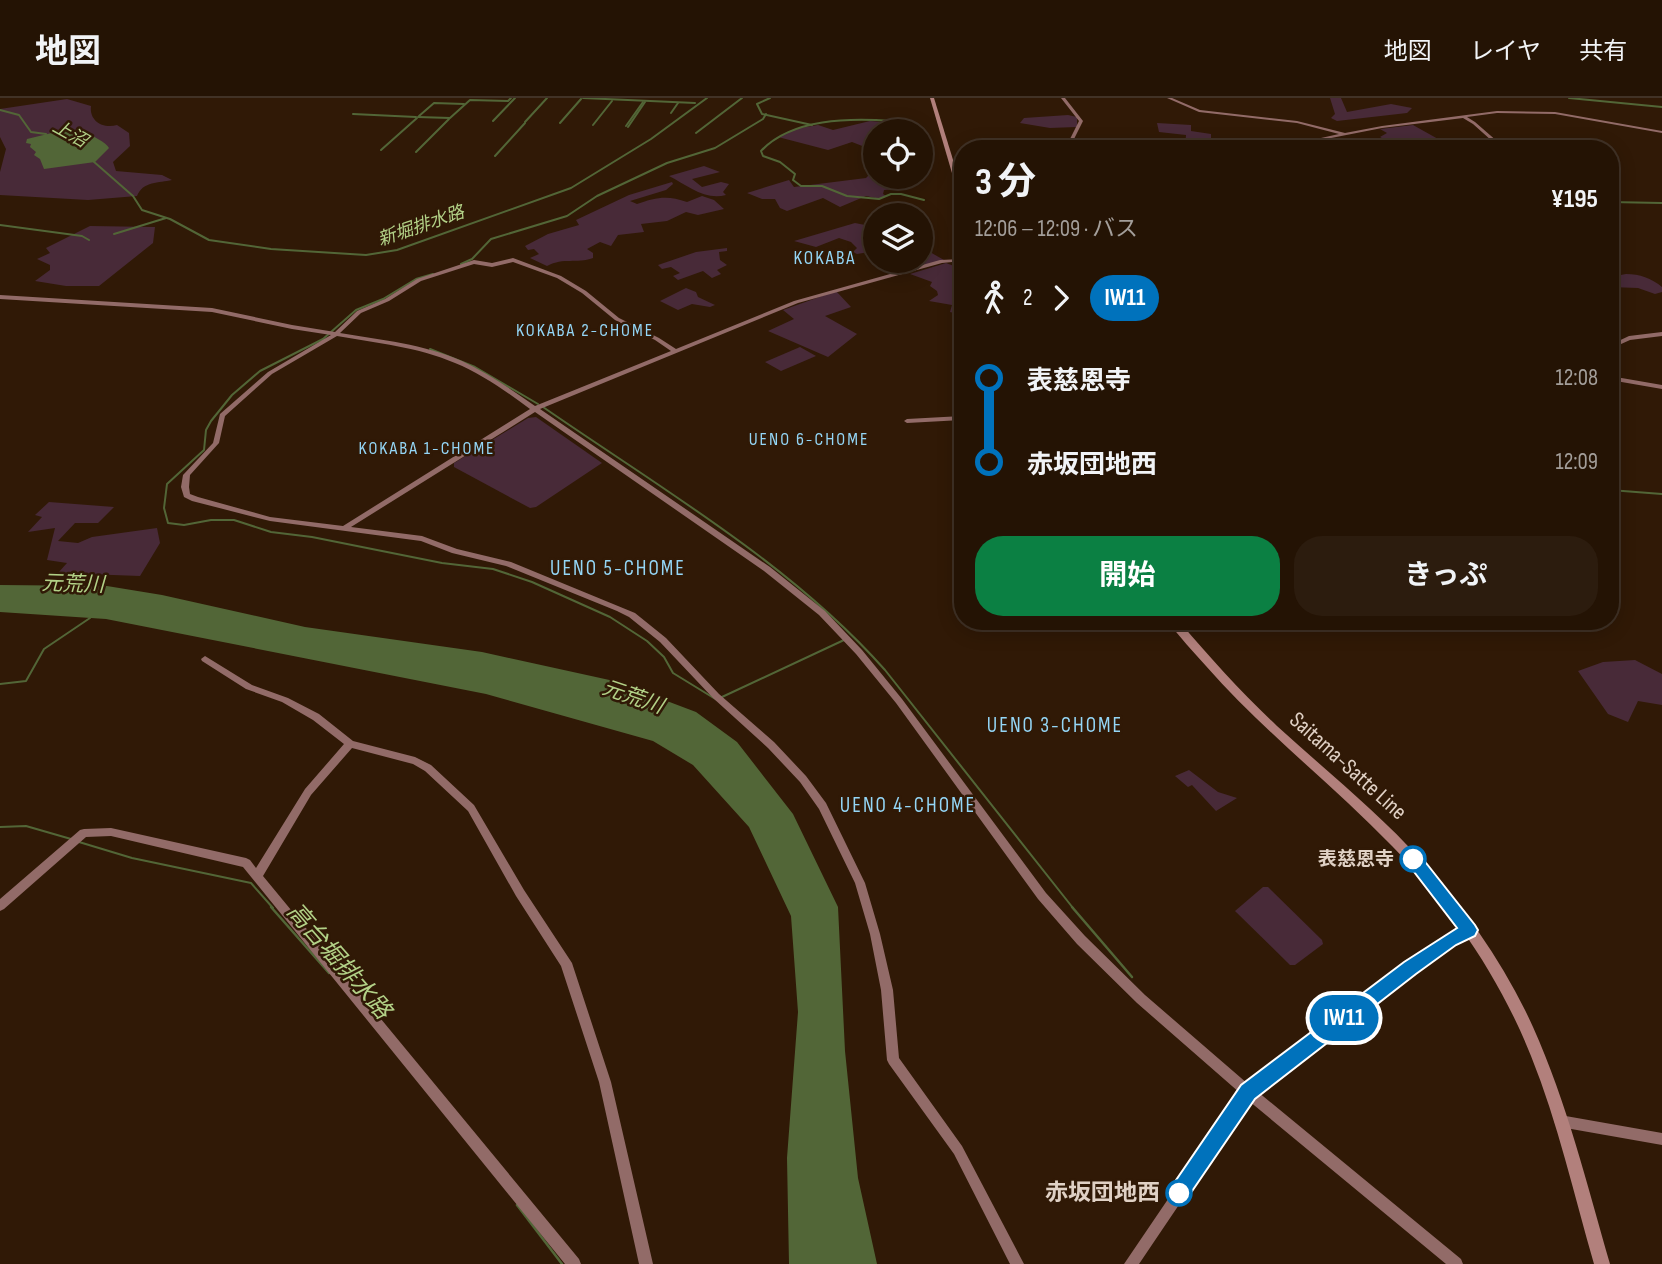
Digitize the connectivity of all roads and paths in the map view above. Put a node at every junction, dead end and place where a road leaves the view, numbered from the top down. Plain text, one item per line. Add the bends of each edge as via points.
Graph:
1 (932, 98) edge
2 (1063, 98) edge
3 (1169, 98) edge
4 (1463, 117) junction
5 (1662, 132) edge
6 (1345, 134) junction
7 (1072, 140) edge
8 (1293, 140) edge
9 (1494, 140) edge
10 (954, 171) edge
11 (954, 260) edge
12 (0, 298) edge
13 (338, 334) junction
14 (1662, 334) edge
15 (1619, 342) edge
16 (676, 352) junction
17 (1619, 380) edge
18 (1662, 387) edge
19 (535, 409) junction
20 (954, 418) edge
21 (907, 421) dead end
22 (346, 527) junction
23 (1181, 630) edge
24 (205, 659) dead end
25 (350, 744) junction
26 (257, 876) junction
27 (0, 906) edge
28 (1469, 930) junction
29 (1248, 1092) junction
30 (1560, 1121) junction
31 (1662, 1139) edge
32 (574, 1264) edge
33 (646, 1264) edge
34 (1017, 1264) edge
35 (1131, 1264) edge
36 (1456, 1264) edge
37 (1602, 1264) edge

1 - 10 main road
2 - 7 street via 1081,121
3 - 6 street via 1199,111 1297,122
4 - 5 street via 1534,111
4 - 6 street
4 - 9 street
6 - 8 street
11 - 16 street via 824,292
12 - 13 street via 212,310
13 - 16 street via 352,316 419,280 474,262 492,265 508,260 565,281 617,319
13 - 19 street via 409,346 451,360 484,375
13 - 22 street via 278,367 222,415 216,443 187,475 185,487 187,495 195,499 254,515
14 - 15 street
16 - 19 street
17 - 18 street
19 - 22 street
19 - 29 street via 767,569 822,613 899,701 1042,896 1081,940 1140,999
20 - 21 street
22 - 34 street via 422,539 508,564 632,615 803,779 823,806 860,883 887,990 893,1060 958,1150
23 - 28 main road, Saitama-Satte Line via 1248,706 1391,835
24 - 25 street via 249,687 316,717
25 - 26 street via 309,792
25 - 33 street via 415,761 449,785 471,808 566,963 605,1082
26 - 27 street via 246,863 236,860 91,831
26 - 32 street
28 - 29 street via 1420,961
28 - 30 main road, Saitama-Satte Line via 1523,1024
29 - 35 street
29 - 36 street
30 - 31 street
30 - 37 main road, Saitama-Satte Line

